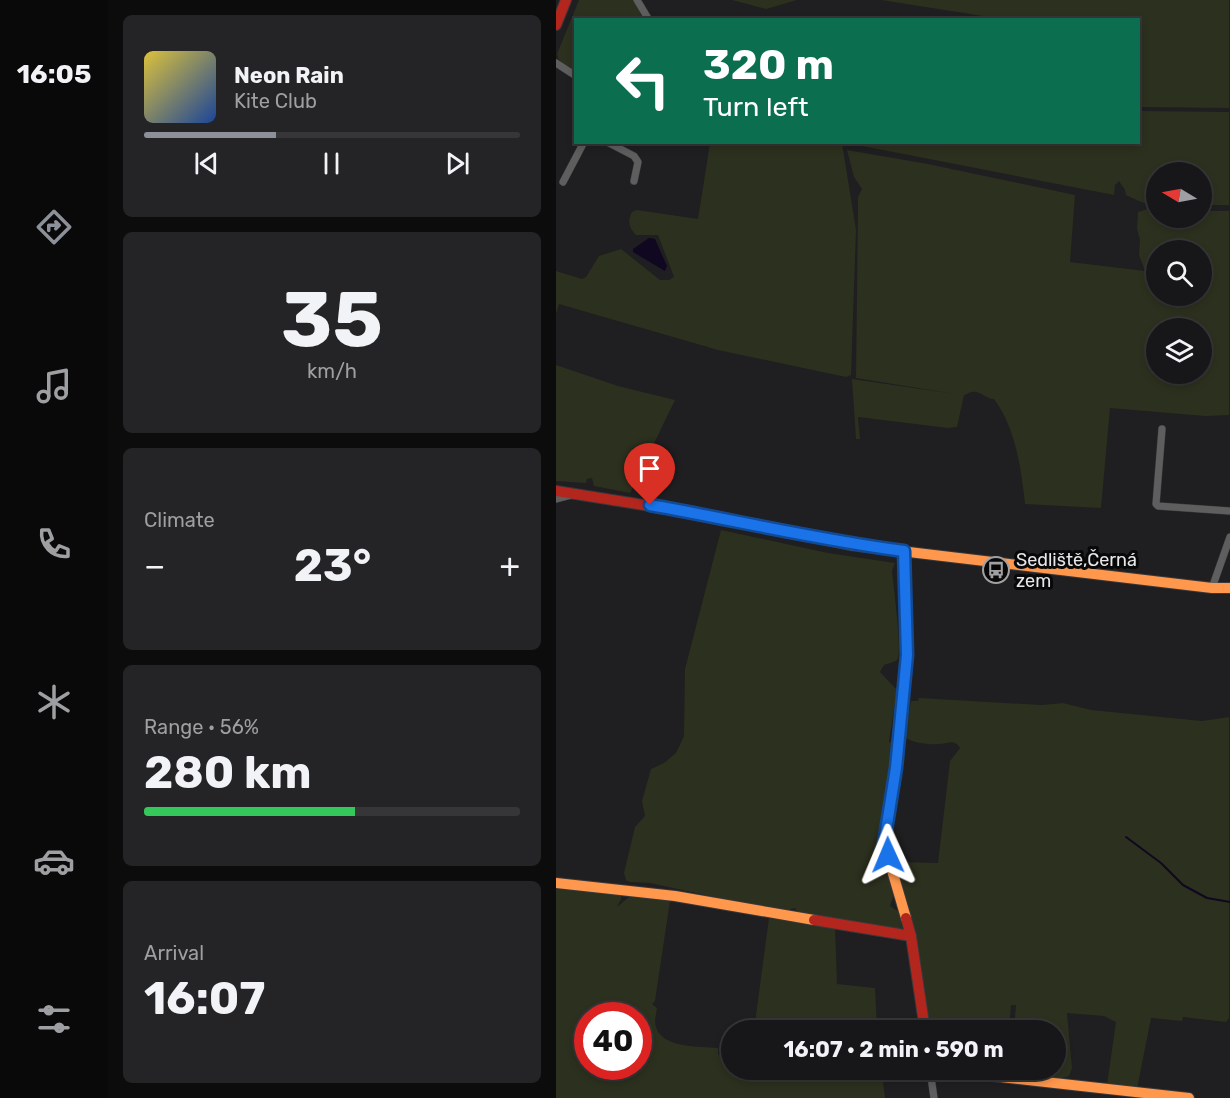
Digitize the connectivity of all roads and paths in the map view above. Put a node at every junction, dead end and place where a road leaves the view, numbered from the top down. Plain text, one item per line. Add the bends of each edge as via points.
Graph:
1 (637, 0) edge
2 (565, 1) edge
3 (648, 18) edge
4 (556, 25) edge
5 (556, 63) edge
6 (574, 75) edge
7 (583, 144) edge
8 (611, 144) edge
9 (634, 181) dead end
10 (563, 182) dead end
11 (1162, 429) dead end
12 (556, 491) edge
13 (575, 494) junction
14 (556, 499) edge
15 (1230, 511) edge
16 (1230, 537) edge
17 (904, 551) junction
18 (1212, 588) junction
19 (1230, 588) edge
20 (556, 883) edge
21 (911, 936) junction
22 (924, 1020) edge
23 (931, 1080) edge
24 (1028, 1080) edge
25 (934, 1098) edge
26 (1189, 1098) edge

1 - 3 street
2 - 4 street
5 - 6 street
7 - 10 street
8 - 9 street via 638,162
11 - 15 street via 1156,504
12 - 13 street
13 - 14 street
13 - 17 street via 719,517 828,541
16 - 18 street
17 - 18 street
17 - 21 street via 907,655 884,843
18 - 19 street
20 - 21 street via 675,896
21 - 22 street
23 - 25 street
24 - 26 street

